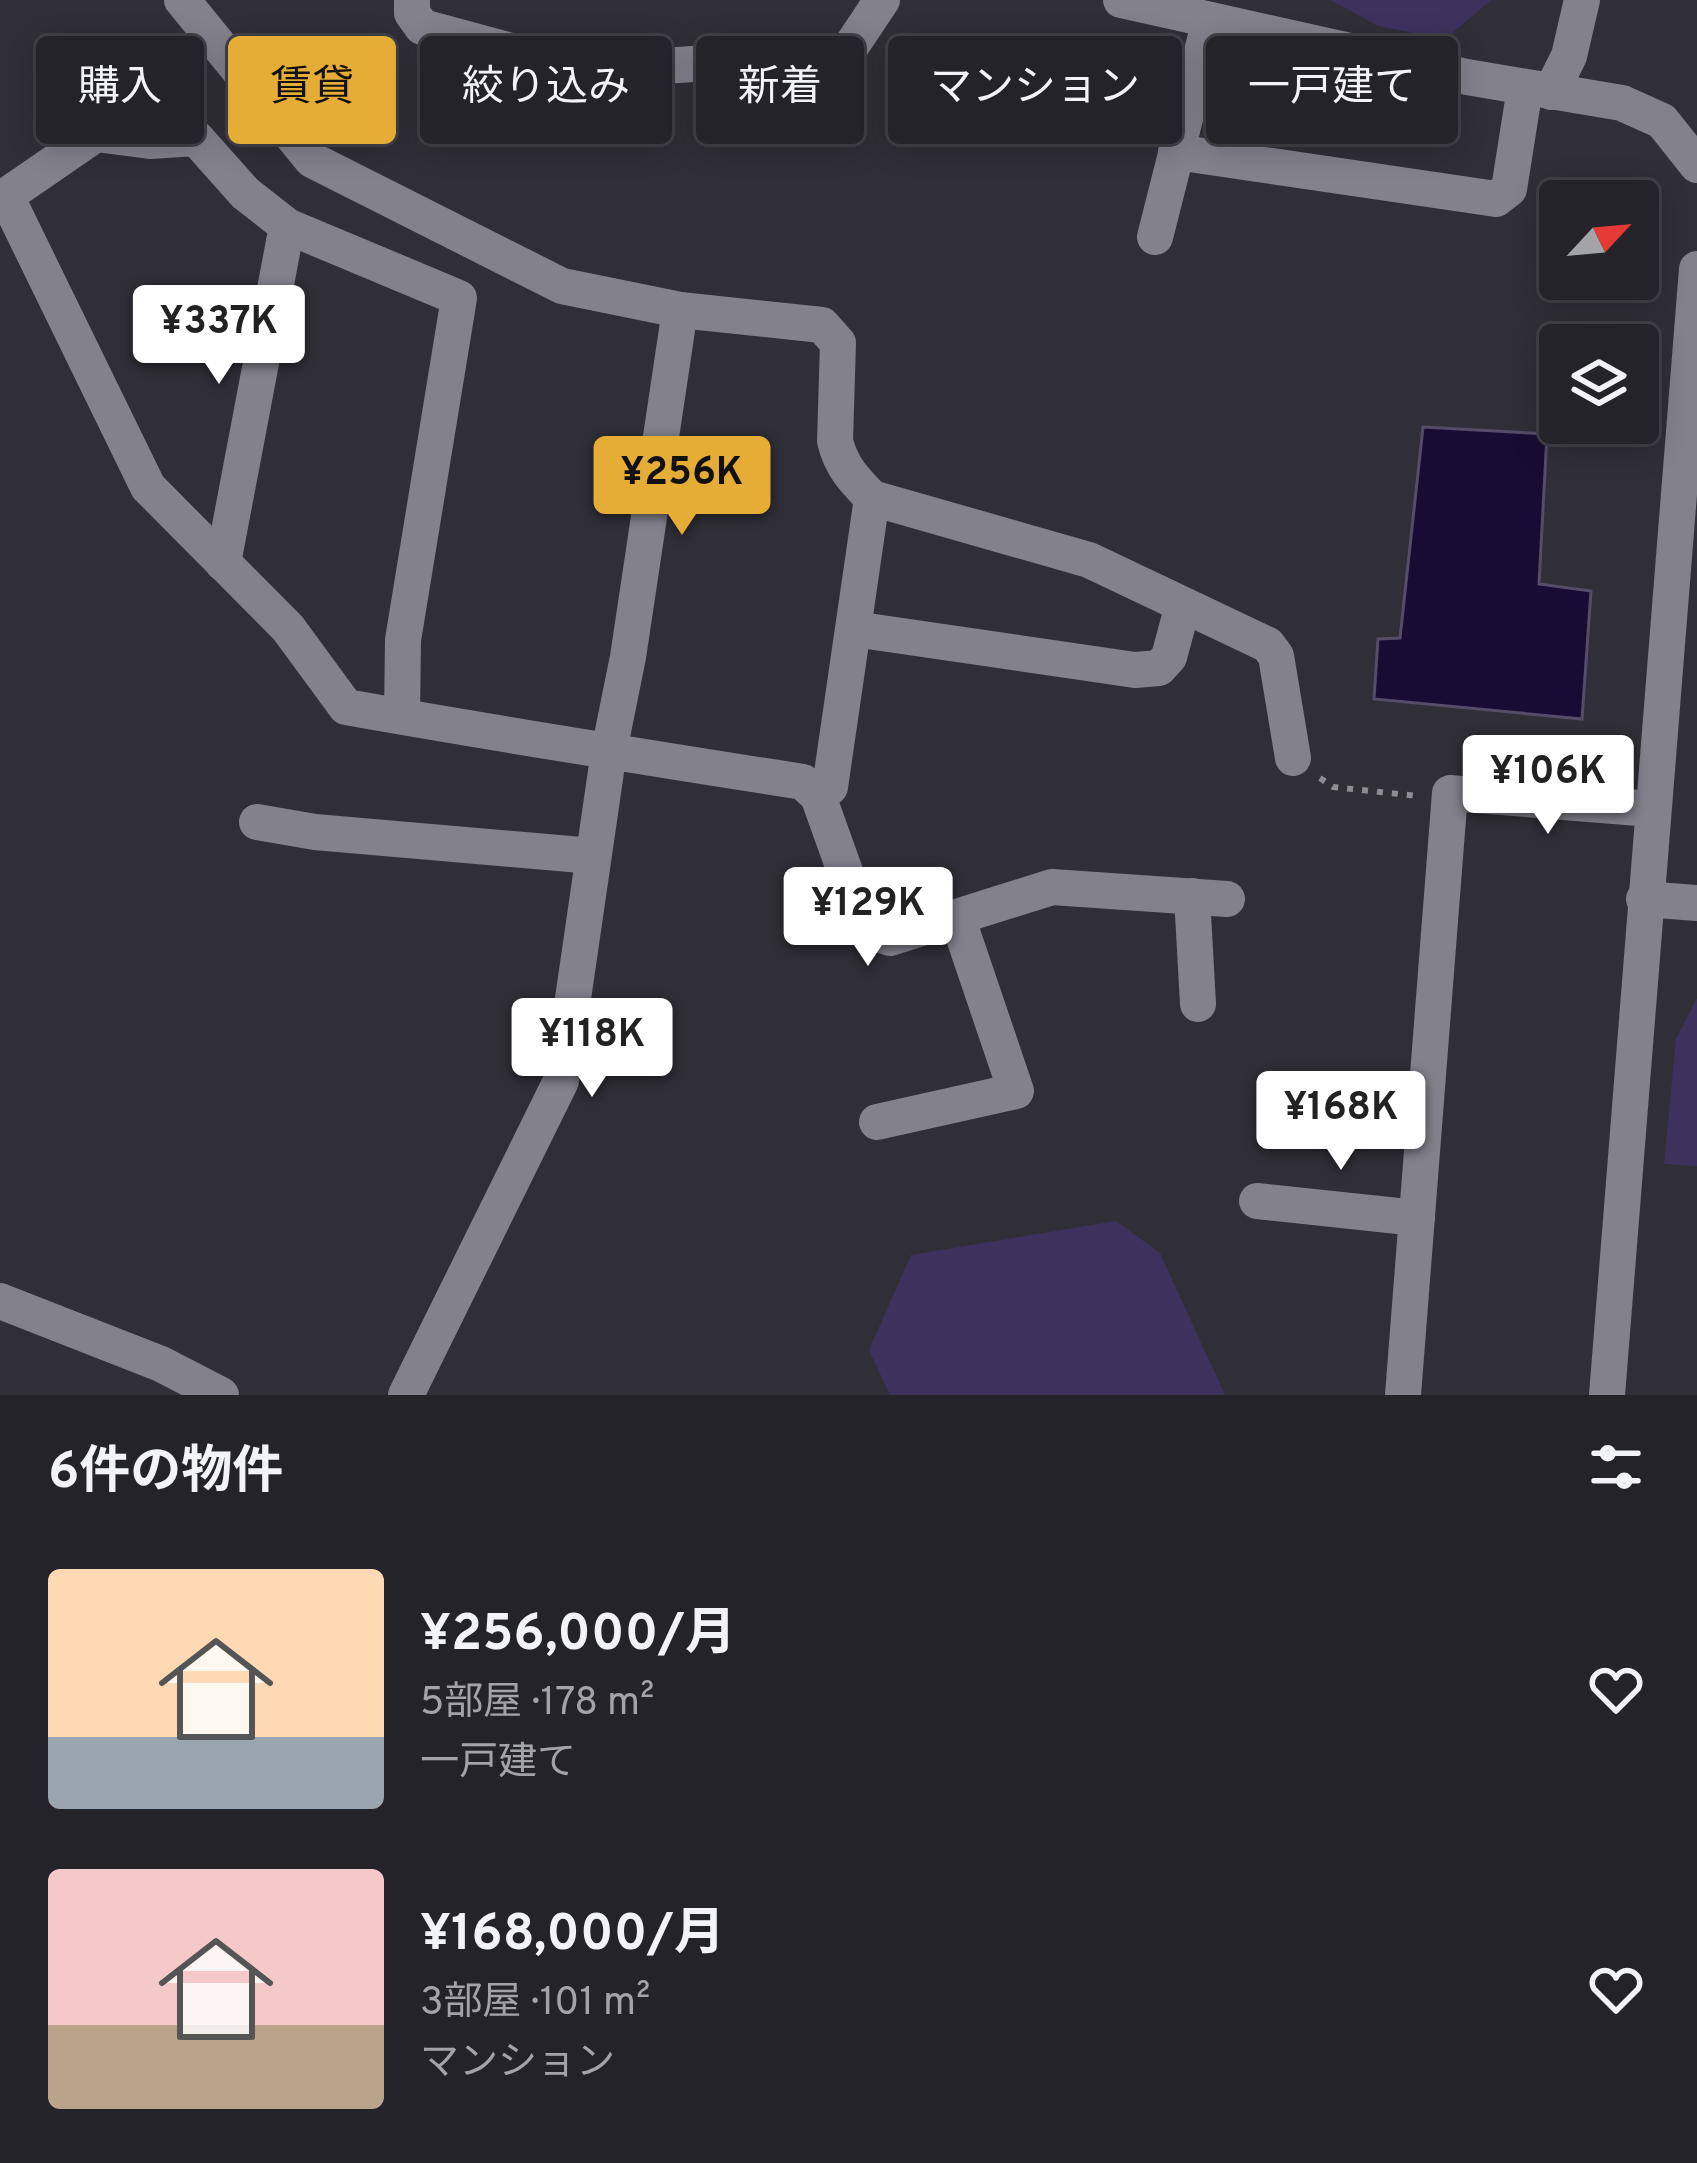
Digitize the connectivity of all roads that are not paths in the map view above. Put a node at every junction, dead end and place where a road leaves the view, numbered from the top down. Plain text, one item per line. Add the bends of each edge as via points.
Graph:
1 (412, 0) edge
2 (882, 0) edge
3 (1121, 0) edge
4 (1582, 0) edge
5 (189, 10) edge
6 (1210, 20) junction
7 (1549, 92) junction
8 (1176, 152) junction
9 (1697, 165) edge
10 (286, 226) junction
11 (1155, 237) dead end
12 (1697, 269) edge
13 (680, 310) junction
14 (872, 498) junction
15 (223, 563) junction
16 (1183, 605) junction
17 (854, 629) junction
18 (402, 717) junction
19 (609, 751) junction
20 (1293, 758) road end
21 (818, 796) junction
22 (1652, 808) junction
23 (257, 822) dead end
24 (593, 856) junction
25 (1644, 899) junction
26 (1697, 903) edge
27 (957, 917) junction
28 (1198, 1004) dead end
29 (877, 1122) dead end
30 (1257, 1201) dead end
31 (1417, 1218) junction
32 (0, 1300) edge
33 (221, 1395) edge
34 (406, 1395) edge
35 (1403, 1395) edge
36 (1607, 1395) edge

1 - 2 street via 422,27 586,70 846,54
3 - 6 street
4 - 7 street via 1569,56
5 - 13 street via 312,160 562,286
6 - 7 street
6 - 8 street
7 - 8 street via 1509,189 1496,199
7 - 9 street via 1622,103 1662,121
8 - 11 street
10 - 15 street
10 - 15 street via 196,138 96,134 6,196 148,487
10 - 18 street via 459,298 403,640
12 - 22 street
13 - 14 street via 822,325 838,344 839,457
13 - 19 street
14 - 16 street via 1089,560
14 - 17 street
15 - 18 street via 288,628 346,707
16 - 17 street via 1169,657 1147,669
16 - 20 street via 1276,656
17 - 21 street via 830,787
18 - 19 street
19 - 21 street via 802,782
19 - 24 street
21 - 27 street via 873,932 890,938
22 - 25 street
22 - 31 street via 1450,793
23 - 24 street
24 - 34 street via 561,1081
25 - 26 street
25 - 36 street
27 - 28 street via 1052,887 1210,897
27 - 29 street via 1016,1091
30 - 31 street
31 - 35 street
32 - 33 street

